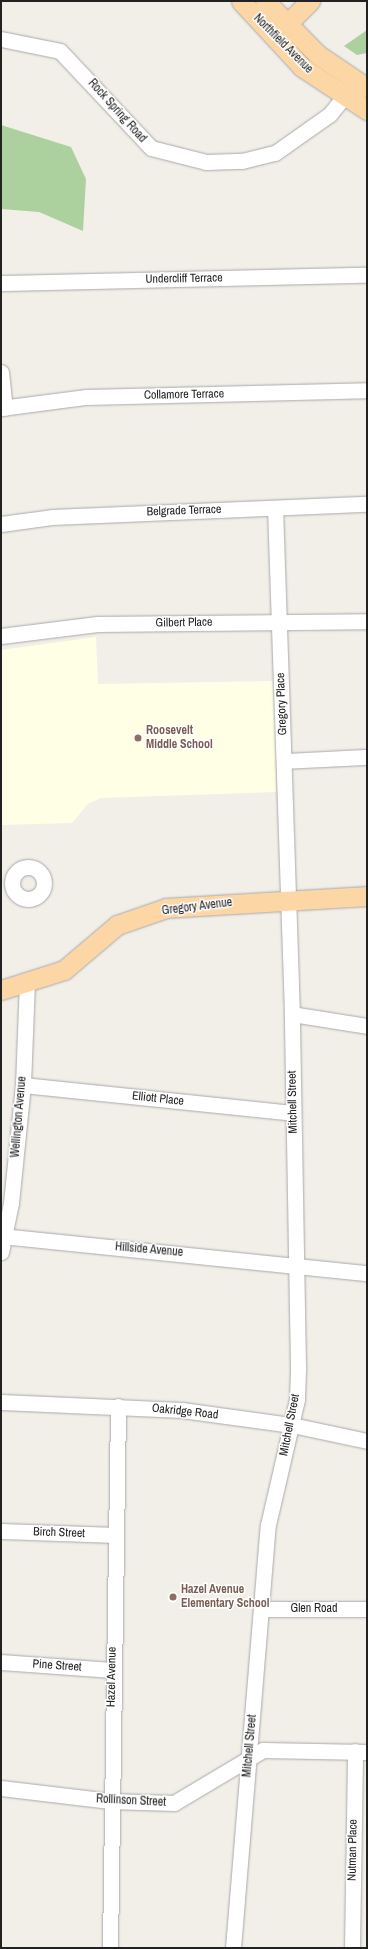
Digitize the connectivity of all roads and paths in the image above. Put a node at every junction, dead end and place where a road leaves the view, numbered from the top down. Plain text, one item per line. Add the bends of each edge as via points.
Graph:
1 (241, 1) edge
2 (265, 1) edge
3 (310, 1) edge
4 (279, 31) junction
5 (1, 39) edge
6 (361, 84) edge
7 (346, 97) junction
8 (367, 110) edge
9 (367, 275) edge
10 (1, 283) edge
11 (1, 372) edge
12 (367, 390) edge
13 (3, 408) edge
14 (367, 504) edge
15 (275, 508) junction
16 (1, 524) edge
17 (367, 621) edge
18 (279, 622) junction
19 (1, 636) edge
20 (367, 757) edge
21 (284, 762) junction
22 (367, 896) edge
23 (288, 900) junction
24 (27, 982) junction
25 (1, 990) edge
26 (292, 1014) junction
27 (366, 1025) edge
28 (23, 1085) junction
29 (293, 1113) junction
30 (3, 1236) edge
31 (1, 1252) edge
32 (297, 1263) junction
33 (367, 1273) edge
34 (1, 1402) edge
35 (118, 1406) junction
36 (292, 1425) junction
37 (367, 1441) edge
38 (1, 1531) edge
39 (116, 1535) junction
40 (261, 1609) junction
41 (367, 1609) edge
42 (1, 1662) edge
43 (112, 1670) junction
44 (361, 1752) edge
45 (249, 1757) junction
46 (1, 1788) edge
47 (110, 1801) junction
48 (110, 1948) edge
49 (233, 1948) edge
50 (352, 1948) edge

1 - 4 main road, Northfield Avenue
2 - 4 main road, Northfield Avenue
3 - 4 main road
4 - 6 main road, Northfield Avenue
4 - 7 main road, Northfield Avenue via 302,67
5 - 7 street, Rock Spring Road via 60,51 151,148 206,162 242,161 275,153 330,114
6 - 7 street, Rock Spring Road
7 - 8 main road, Northfield Avenue
9 - 10 street, Undercliff Terrace
11 - 13 street
12 - 13 street, Collamore Terrace via 86,397
14 - 15 street, Belgrade Terrace
15 - 16 street, Belgrade Terrace via 52,516
15 - 18 street, Gregory Place
17 - 18 street, Gilbert Place
18 - 19 street, Gilbert Place via 97,624
18 - 21 street, Gregory Place
20 - 21 street
21 - 23 street, Gregory Place
22 - 23 main road, Gregory Avenue
23 - 24 main road, Gregory Avenue via 166,908 117,925 64,970
23 - 26 street, Mitchell Street
24 - 25 main road, Gregory Avenue
24 - 28 street, Wellington Avenue
26 - 27 street
26 - 29 street, Mitchell Street
28 - 29 street, Elliott Place
28 - 30 street, Wellington Avenue
29 - 32 street, Mitchell Street
30 - 31 street, Wellington Avenue
30 - 32 street, Hillside Avenue
32 - 33 street, Hillside Avenue
32 - 36 street, Mitchell Street via 298,1367
34 - 35 street, Oakridge Road
35 - 36 street, Oakridge Road via 182,1410
35 - 39 street, Hazel Avenue
36 - 37 street, Oakridge Road
36 - 40 street, Mitchell Street via 268,1525
38 - 39 street, Birch Street
39 - 43 street, Hazel Avenue
40 - 41 street, Glen Road
40 - 45 street, Mitchell Street
42 - 43 street, Pine Street
43 - 47 street, Hazel Avenue
44 - 45 street, Rollinson Street via 263,1750
44 - 50 street, Nutman Place
45 - 47 street, Rollinson Street via 174,1803
45 - 49 street, Mitchell Street
46 - 47 street, Rollinson Street
47 - 48 street, Hazel Avenue

